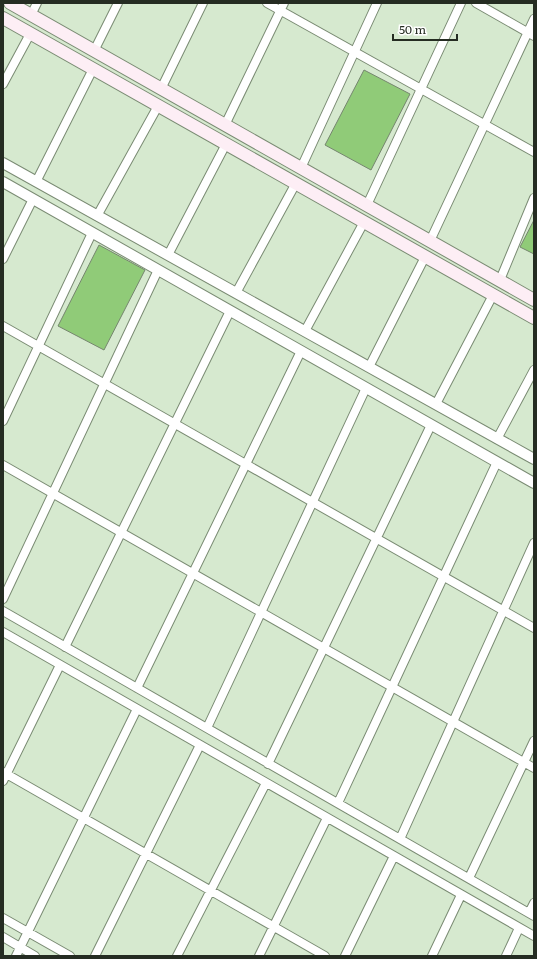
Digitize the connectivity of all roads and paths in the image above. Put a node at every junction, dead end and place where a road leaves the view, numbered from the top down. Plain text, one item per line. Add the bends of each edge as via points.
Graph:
1 (10, 3) edge
2 (37, 3) edge
3 (118, 3) edge
4 (203, 3) edge
5 (267, 3) edge
6 (377, 3) edge
7 (461, 3) edge
8 (476, 3) edge
9 (282, 7) edge
10 (31, 15) junction
11 (3, 18) edge
12 (534, 19) edge
13 (30, 34) junction
14 (531, 34) edge
15 (94, 51) junction
16 (355, 52) junction
17 (93, 69) junction
18 (3, 84) edge
19 (161, 89) junction
20 (421, 89) junction
21 (158, 106) junction
22 (485, 124) junction
23 (225, 125) junction
24 (226, 144) junction
25 (534, 152) edge
26 (3, 163) edge
27 (301, 168) junction
28 (3, 182) edge
29 (36, 182) junction
30 (296, 183) junction
31 (534, 198) edge
32 (33, 199) junction
33 (367, 205) junction
34 (97, 216) junction
35 (364, 222) junction
36 (92, 232) junction
37 (430, 241) junction
38 (168, 255) junction
39 (425, 257) junction
40 (3, 259) edge
41 (158, 270) junction
42 (500, 280) junction
43 (236, 293) junction
44 (493, 295) junction
45 (534, 300) edge
46 (230, 311) junction
47 (534, 318) edge
48 (3, 326) edge
49 (304, 331) junction
50 (38, 346) junction
51 (301, 351) junction
52 (368, 367) junction
53 (534, 370) edge
54 (105, 384) junction
55 (366, 388) junction
56 (436, 404) junction
57 (3, 421) edge
58 (175, 424) junction
59 (431, 425) junction
60 (498, 439) junction
61 (534, 459) edge
62 (497, 462) junction
63 (246, 464) junction
64 (3, 465) edge
65 (534, 483) edge
66 (53, 494) junction
67 (313, 502) junction
68 (121, 533) junction
69 (376, 538) junction
70 (534, 543) edge
71 (193, 574) junction
72 (444, 577) junction
73 (3, 599) edge
74 (3, 611) edge
75 (503, 611) junction
76 (261, 613) junction
77 (534, 628) edge
78 (3, 632) edge
79 (65, 647) junction
80 (324, 648) junction
81 (60, 665) junction
82 (137, 688) junction
83 (392, 688) junction
84 (137, 709) junction
85 (453, 722) junction
86 (207, 728) junction
87 (534, 741) edge
88 (200, 745) junction
89 (524, 763) junction
90 (268, 764) junction
91 (534, 768) edge
92 (4, 776) edge
93 (266, 783) junction
94 (338, 804) junction
95 (84, 818) junction
96 (327, 818) junction
97 (400, 839) junction
98 (146, 854) junction
99 (394, 856) junction
100 (469, 878) junction
101 (211, 890) junction
102 (462, 895) junction
103 (534, 903) edge
104 (532, 914) edge
105 (3, 918) edge
106 (274, 927) junction
107 (519, 928) junction
108 (28, 932) junction
109 (534, 936) edge
110 (3, 937) edge
111 (21, 948) junction
112 (16, 956) edge
113 (35, 956) edge
114 (70, 956) edge
115 (95, 956) edge
116 (177, 956) edge
117 (259, 956) edge
118 (325, 956) edge
119 (345, 956) edge
120 (432, 956) edge
121 (506, 956) edge

1 - 10 main road
2 - 10 street
3 - 15 street
4 - 19 street
5 - 9 street
6 - 16 street
7 - 20 street
8 - 14 street
9 - 16 street
9 - 23 street
10 - 15 main road
11 - 13 main road
12 - 14 street
13 - 17 main road
13 - 18 street
14 - 22 street
15 - 19 main road
16 - 20 street
16 - 27 street
17 - 21 main road
17 - 29 street
19 - 23 main road
20 - 22 street
20 - 33 street
21 - 24 main road
21 - 34 street
22 - 25 street
22 - 37 street
23 - 27 main road
24 - 30 main road
24 - 38 street
26 - 29 street
27 - 33 main road
28 - 32 street
29 - 34 street
30 - 35 main road
30 - 43 street
31 - 42 street
32 - 36 street
32 - 40 street
33 - 37 main road
34 - 38 street
35 - 39 main road
35 - 49 street
36 - 41 street
36 - 50 street
37 - 42 main road
38 - 43 street
39 - 44 main road
39 - 52 street
41 - 46 street
41 - 54 street
42 - 45 main road
43 - 49 street
44 - 47 main road
44 - 56 street
46 - 51 street
46 - 58 street
48 - 50 street
49 - 52 street
50 - 54 street
50 - 57 street
51 - 55 street
51 - 63 street
52 - 56 street
53 - 60 street
54 - 58 street
54 - 66 street
55 - 59 street
55 - 67 street
56 - 60 street
58 - 63 street
58 - 68 street
59 - 62 street
59 - 69 street
60 - 61 street
62 - 65 street
62 - 72 street
63 - 67 street
63 - 71 street
64 - 66 street
66 - 68 street
66 - 73 street
67 - 69 street
67 - 76 street
68 - 71 street
68 - 79 street
69 - 72 street
69 - 80 street
70 - 75 street
71 - 76 street
71 - 82 street
72 - 75 street
72 - 83 street
74 - 79 street
75 - 77 street
75 - 85 street
76 - 80 street
76 - 86 street
78 - 81 street
79 - 82 street
80 - 83 street
80 - 90 street
81 - 84 street
81 - 92 street
82 - 86 street
83 - 85 street
83 - 94 street
84 - 88 street
84 - 95 street
85 - 89 street
85 - 97 street
86 - 90 street
87 - 89 street
88 - 93 street
88 - 98 street
89 - 91 street
89 - 100 street
90 - 94 street
92 - 95 street
93 - 96 street
93 - 101 street
94 - 97 street
95 - 98 street
95 - 108 street
96 - 99 street
96 - 106 street
97 - 100 street
98 - 101 street
98 - 115 street
99 - 102 street
99 - 119 street
100 - 104 street
101 - 106 street
101 - 116 street
102 - 107 street
102 - 120 street
103 - 104 street
105 - 108 street
106 - 117 street
106 - 118 street
107 - 109 street
107 - 121 street
108 - 111 street
108 - 114 street
110 - 111 street
111 - 112 street
111 - 113 street

